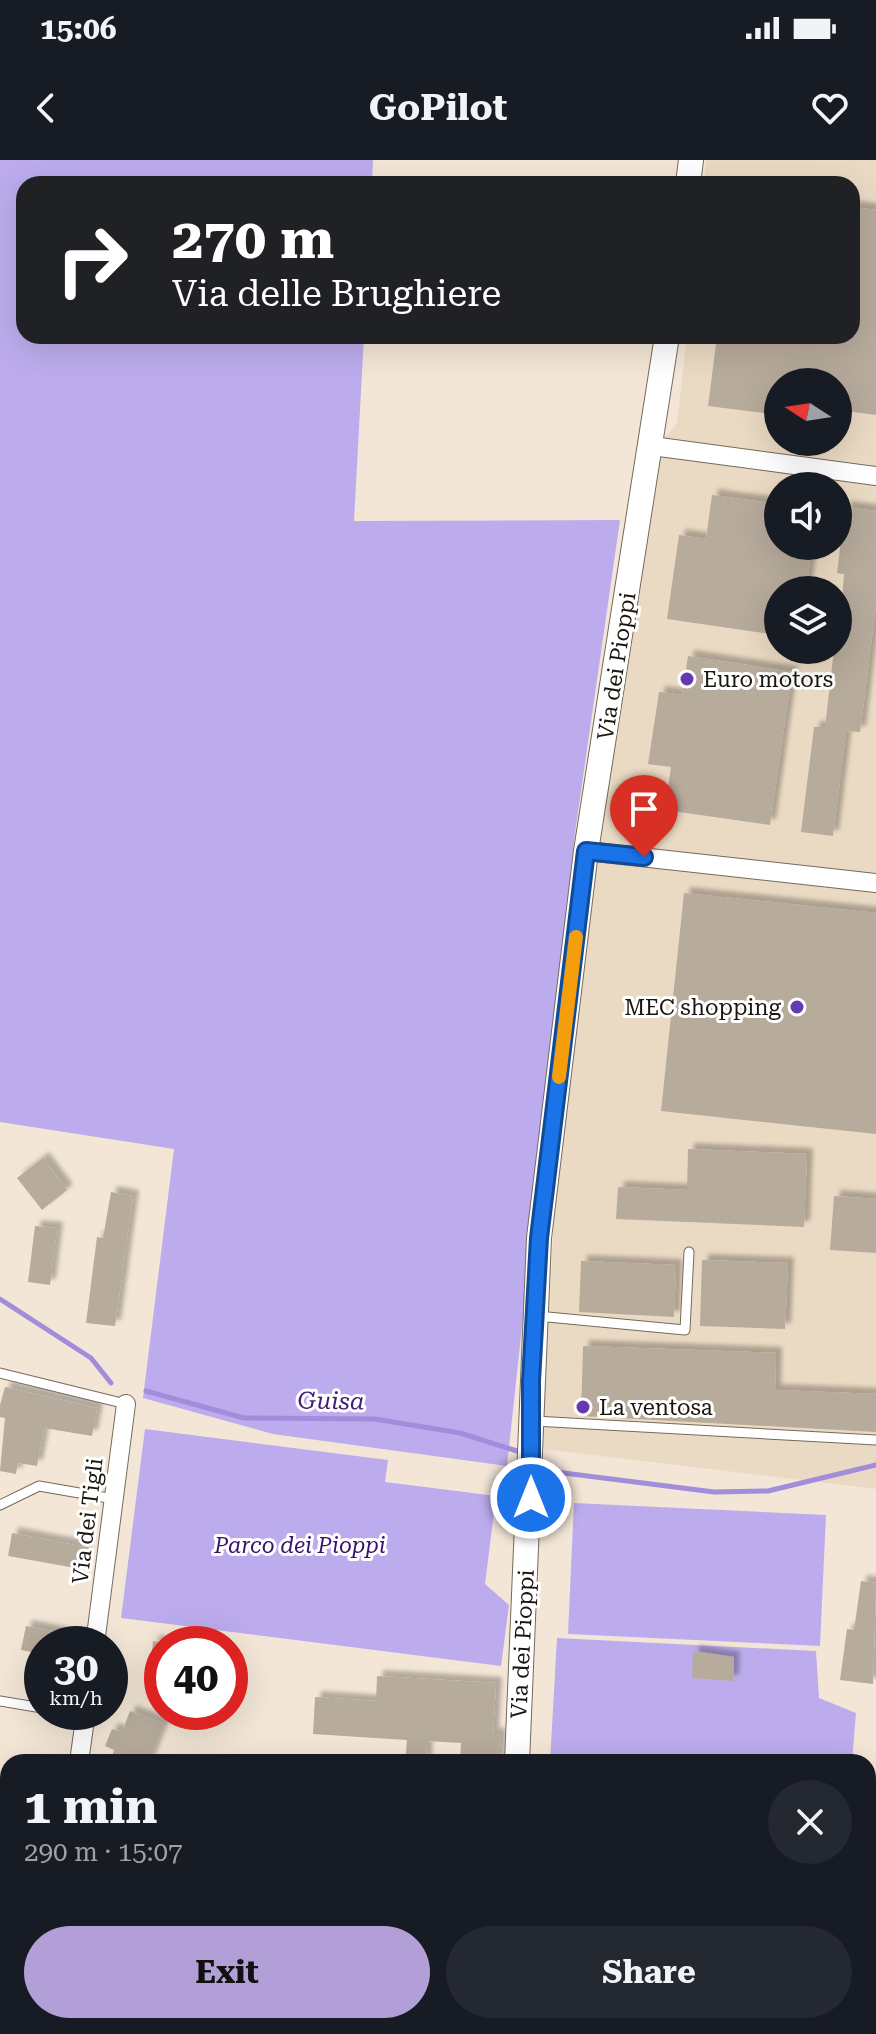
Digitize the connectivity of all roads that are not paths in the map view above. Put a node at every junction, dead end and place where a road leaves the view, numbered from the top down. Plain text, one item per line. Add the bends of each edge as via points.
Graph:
1 (666, 344) edge
2 (652, 446) junction
3 (876, 476) edge
4 (586, 851) junction
5 (876, 883) edge
6 (689, 1252) dead end
7 (533, 1316) junction
8 (0, 1373) edge
9 (126, 1404) joint
10 (531, 1421) junction
11 (876, 1440) edge
12 (114, 1499) junction
13 (0, 1505) edge
14 (97, 1626) edge
15 (0, 1701) edge
16 (24, 1705) edge
17 (83, 1730) edge
18 (80, 1754) edge
19 (517, 1754) edge

1 - 2 street, Via dei Pioppi
2 - 3 street
2 - 4 street, Via dei Pioppi
4 - 5 street
4 - 7 street, Via dei Pioppi
6 - 7 lane via 685,1330
7 - 10 street, Via dei Pioppi
8 - 9 lane
9 - 12 street, Via dei Tigli
10 - 11 lane
10 - 19 street, Via dei Pioppi
12 - 13 lane via 39,1486
12 - 14 street, Via dei Tigli
15 - 16 lane
17 - 18 street

